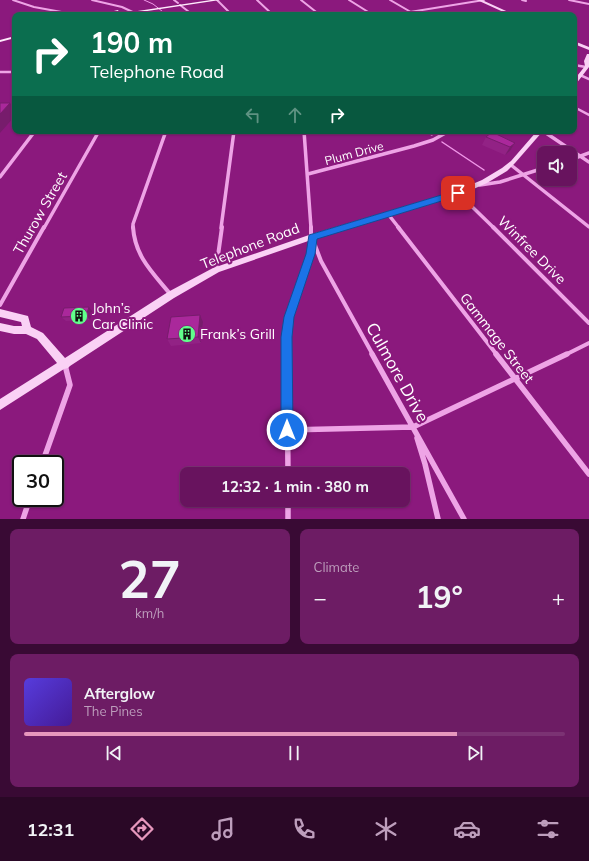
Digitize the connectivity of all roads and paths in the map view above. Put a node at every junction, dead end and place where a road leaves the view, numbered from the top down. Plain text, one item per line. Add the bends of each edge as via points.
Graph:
1 (13, 0) edge
2 (92, 0) edge
3 (174, 0) edge
4 (198, 0) edge
5 (217, 0) edge
6 (257, 0) edge
7 (301, 0) edge
8 (350, 0) edge
9 (390, 0) edge
10 (481, 0) edge
11 (522, 0) edge
12 (569, 0) edge
13 (526, 1) dead end
14 (179, 4) junction
15 (589, 4) edge
16 (131, 10) junction
17 (62, 12) edge
18 (118, 12) edge
19 (124, 12) edge
20 (134, 12) edge
21 (189, 12) edge
22 (229, 12) edge
23 (270, 12) edge
24 (316, 12) edge
25 (368, 12) edge
26 (410, 12) joint
27 (507, 12) edge
28 (12, 35) edge
29 (0, 38) edge
30 (12, 38) edge
31 (0, 41) edge
32 (577, 43) edge
33 (589, 49) edge
34 (589, 55) edge
35 (577, 65) edge
36 (587, 66) edge
37 (0, 72) edge
38 (12, 72) edge
39 (580, 75) junction
40 (577, 79) edge
41 (589, 79) edge
42 (577, 109) edge
43 (589, 116) edge
44 (33, 134) edge
45 (97, 134) edge
46 (165, 134) edge
47 (234, 134) edge
48 (304, 134) edge
49 (444, 134) edge
50 (540, 134) edge
51 (547, 134) edge
52 (589, 153) edge
53 (580, 156) junction
54 (577, 157) edge
55 (589, 162) edge
56 (511, 165) junction
57 (537, 170) edge
58 (308, 174) junction
59 (524, 175) junction
60 (0, 177) edge
61 (477, 185) junction
62 (458, 193) junction
63 (388, 214) junction
64 (589, 227) edge
65 (312, 237) junction
66 (216, 270) junction
67 (171, 295) junction
68 (0, 305) edge
69 (0, 313) edge
70 (589, 323) edge
71 (0, 327) edge
72 (27, 330) junction
73 (589, 343) edge
74 (65, 365) junction
75 (514, 379) junction
76 (0, 405) edge
77 (413, 427) junction
78 (287, 430) junction
79 (45, 455) edge
80 (288, 467) edge
81 (589, 474) edge
82 (27, 507) edge
83 (288, 507) edge
84 (23, 519) edge
85 (288, 519) edge
86 (438, 519) edge
87 (464, 519) edge

1 - 17 street
2 - 16 street
3 - 14 street
4 - 14 main road
5 - 14 main road
5 - 22 street
6 - 23 street
7 - 24 street
8 - 25 street
9 - 26 street
10 - 26 street
10 - 27 main road
11 - 13 street
12 - 15 street
14 - 16 main road
14 - 21 street
16 - 18 main road
16 - 19 main road
16 - 20 street
28 - 29 main road
30 - 31 main road
32 - 33 main road
34 - 36 main road
35 - 36 street
36 - 39 main road
37 - 38 street
39 - 40 main road
39 - 41 street
42 - 43 street
44 - 60 street
45 - 68 street, Thurow Street
46 - 67 street via 134,224 134,242 143,261
47 - 66 street
48 - 58 street
49 - 58 street, Plum Drive via 414,146
50 - 56 main road, Telephone Road
51 - 53 street
52 - 53 street
53 - 54 street
53 - 55 street
56 - 59 street
56 - 61 main road, Telephone Road via 497,176
57 - 59 street
58 - 65 street
59 - 61 street
59 - 64 street
61 - 62 main road, Telephone Road
62 - 63 main road, Telephone Road
62 - 70 street, Winfree Drive
63 - 65 main road, Telephone Road
63 - 75 street, Gammage Street
65 - 66 main road, Telephone Road
65 - 77 street, Culmore Drive via 320,261
65 - 78 street via 311,254 289,317
66 - 67 main road, Telephone Road
67 - 74 main road, Telephone Road
69 - 72 main road via 25,319
71 - 72 main road
72 - 74 main road via 40,336
73 - 75 street
74 - 76 main road, Telephone Road
74 - 79 street via 70,385
75 - 77 street
75 - 81 street, Gammage Street
77 - 78 street
77 - 86 street via 426,464
77 - 87 street, Culmore Drive
78 - 80 street
82 - 84 street
83 - 85 street

